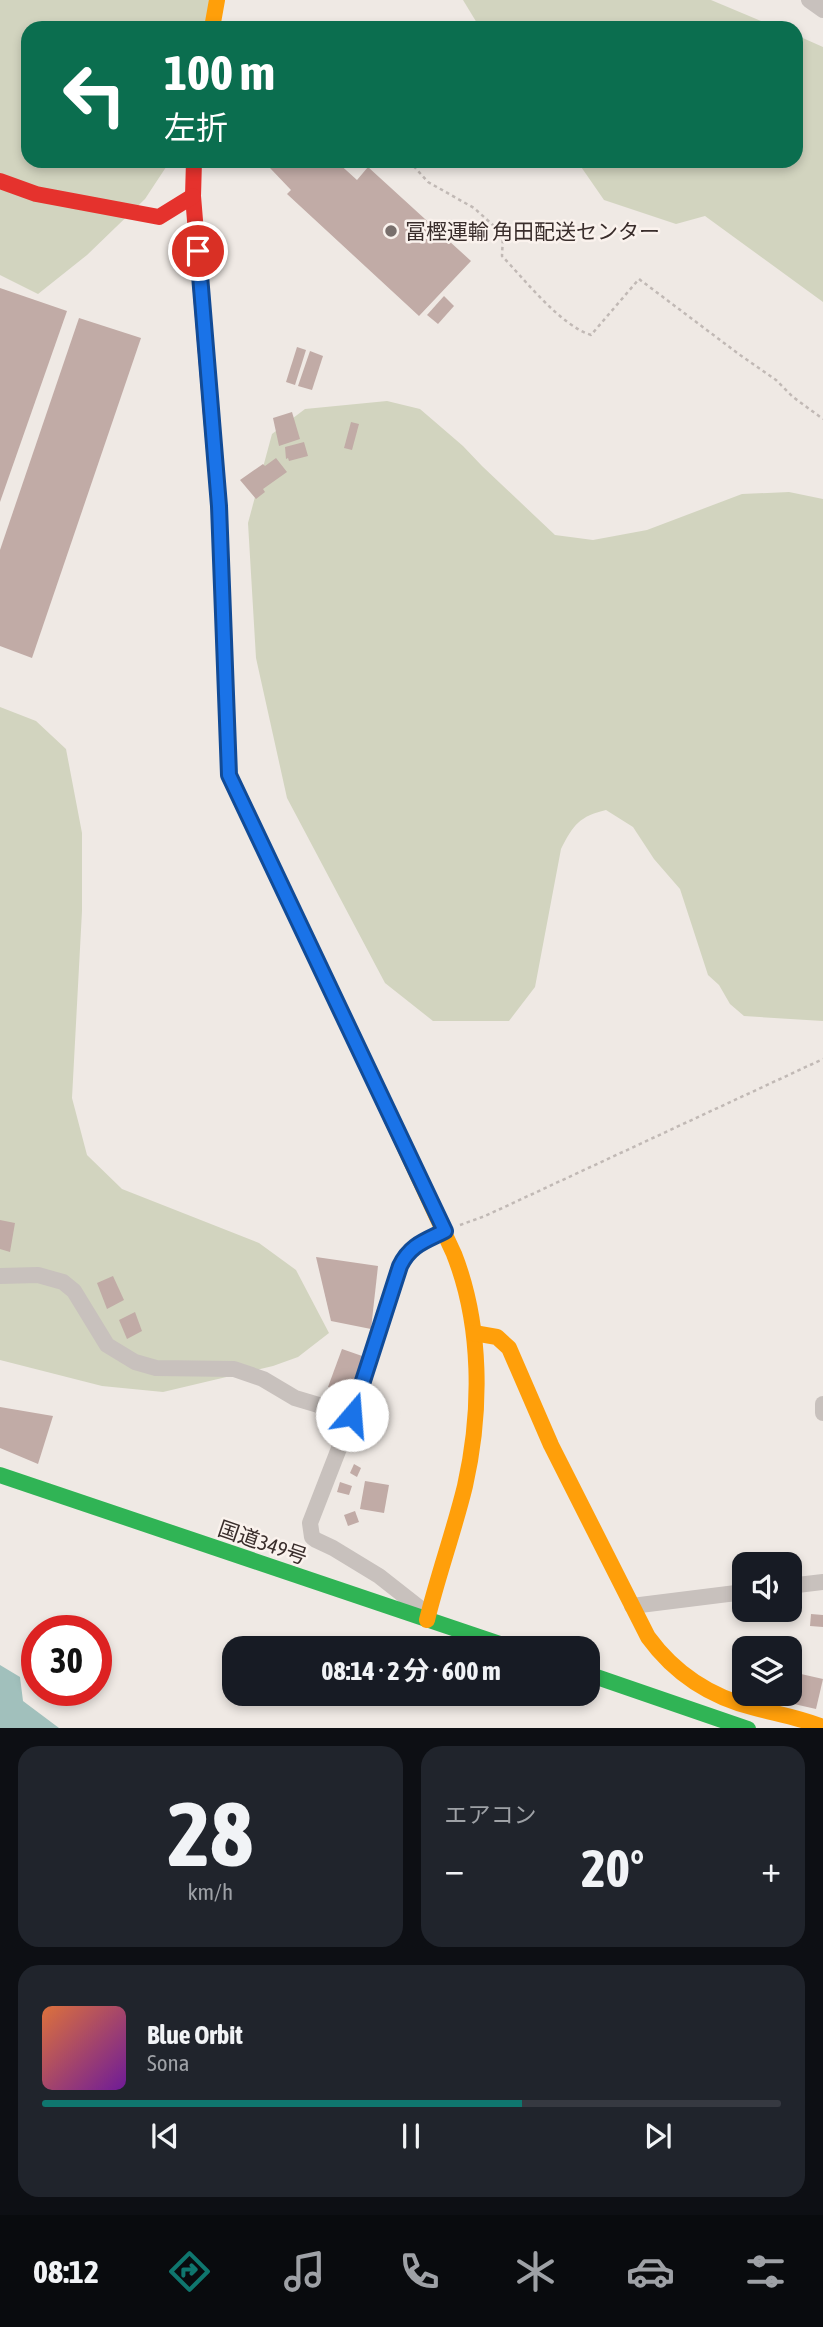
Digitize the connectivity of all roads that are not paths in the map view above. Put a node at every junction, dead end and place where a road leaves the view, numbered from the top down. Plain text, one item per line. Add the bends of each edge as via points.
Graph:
1 (217, 0) edge
2 (809, 0) edge
3 (823, 10) edge
4 (213, 21) edge
5 (194, 168) edge
6 (0, 181) edge
7 (193, 196) junction
8 (445, 1231) junction
9 (0, 1276) edge
10 (474, 1333) junction
11 (823, 1404) edge
12 (823, 1413) edge
13 (352, 1415) junction
14 (0, 1475) edge
15 (823, 1582) edge
16 (802, 1584) edge
17 (732, 1594) edge
18 (632, 1606) junction
19 (428, 1617) junction
20 (479, 1636) edge
21 (600, 1678) edge
22 (706, 1714) junction
23 (716, 1728) edge
24 (748, 1728) edge
25 (822, 1728) edge

1 - 4 main road
2 - 3 street
5 - 7 main road
6 - 7 main road via 36,194 159,217
7 - 8 main road via 219,506 229,775
8 - 10 main road via 462,1276
8 - 13 street via 406,1252
9 - 13 street via 38,1275 63,1282 74,1291 107,1345 135,1363 156,1368 234,1369 295,1398
10 - 18 main road via 497,1337 509,1348 551,1445
10 - 19 main road via 472,1448
11 - 12 street
13 - 19 street via 310,1523 312,1537 379,1576
14 - 19 main road, 国道349号
15 - 16 street
17 - 18 street
18 - 25 main road via 662,1658 696,1685
19 - 20 main road, 国道349号
21 - 22 main road
22 - 23 street
22 - 24 main road

